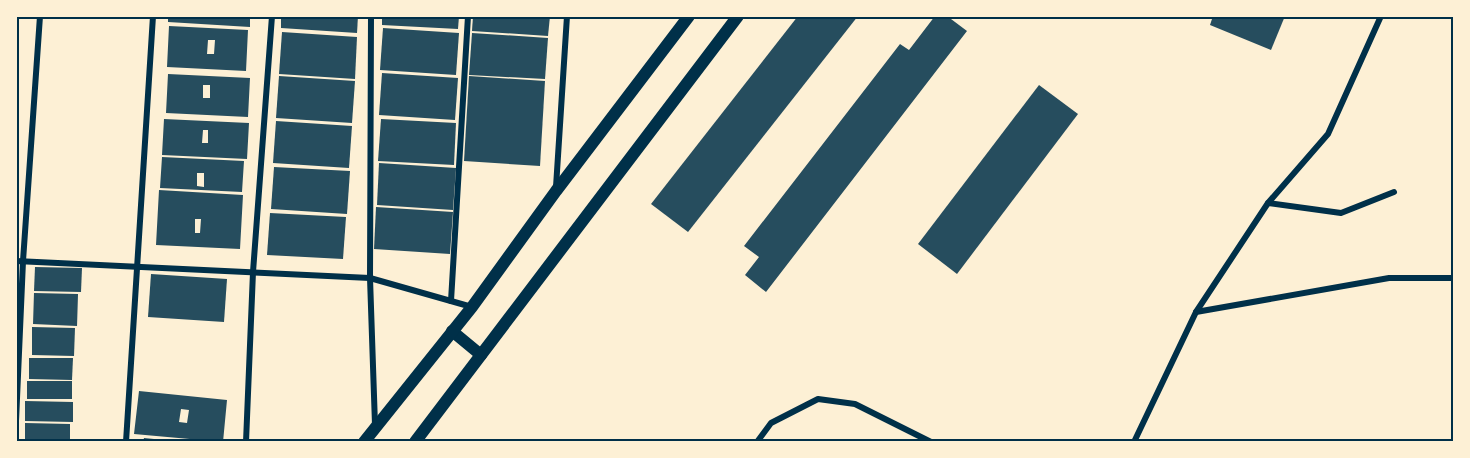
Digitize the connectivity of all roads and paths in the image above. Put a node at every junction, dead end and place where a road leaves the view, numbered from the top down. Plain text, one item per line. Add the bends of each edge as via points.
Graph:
1 (40, 16) edge
2 (153, 16) edge
3 (272, 16) edge
4 (371, 16) edge
5 (468, 16) edge
6 (567, 16) edge
7 (689, 16) edge
8 (738, 16) edge
9 (1381, 16) edge
10 (556, 191) junction
11 (1394, 192) dead end
12 (1268, 203) junction
13 (20, 261) edge
14 (139, 265) junction
15 (253, 272) junction
16 (370, 278) junction
17 (1454, 278) edge
18 (451, 301) junction
19 (472, 307) junction
20 (1196, 312) junction
21 (452, 331) junction
22 (481, 355) junction
23 (16, 421) edge
24 (375, 426) junction
25 (126, 441) edge
26 (246, 441) edge
27 (364, 441) edge
28 (415, 441) edge
29 (757, 441) edge
30 (931, 441) edge
31 (1134, 441) edge

1 - 13 street
2 - 14 street
3 - 15 street
4 - 16 street
5 - 18 street
6 - 10 street
7 - 10 main road
8 - 22 main road
9 - 12 street via 1328,134
10 - 19 main road
11 - 12 street via 1341,213
12 - 20 street
13 - 14 street
13 - 23 street
14 - 15 street
14 - 25 street
15 - 16 street
15 - 26 street
16 - 18 street
16 - 24 street
17 - 20 street via 1389,278
18 - 19 street
19 - 21 main road
20 - 31 street
21 - 22 main road
21 - 24 main road
22 - 28 main road
24 - 27 main road
29 - 30 street via 771,423 818,399 855,404

